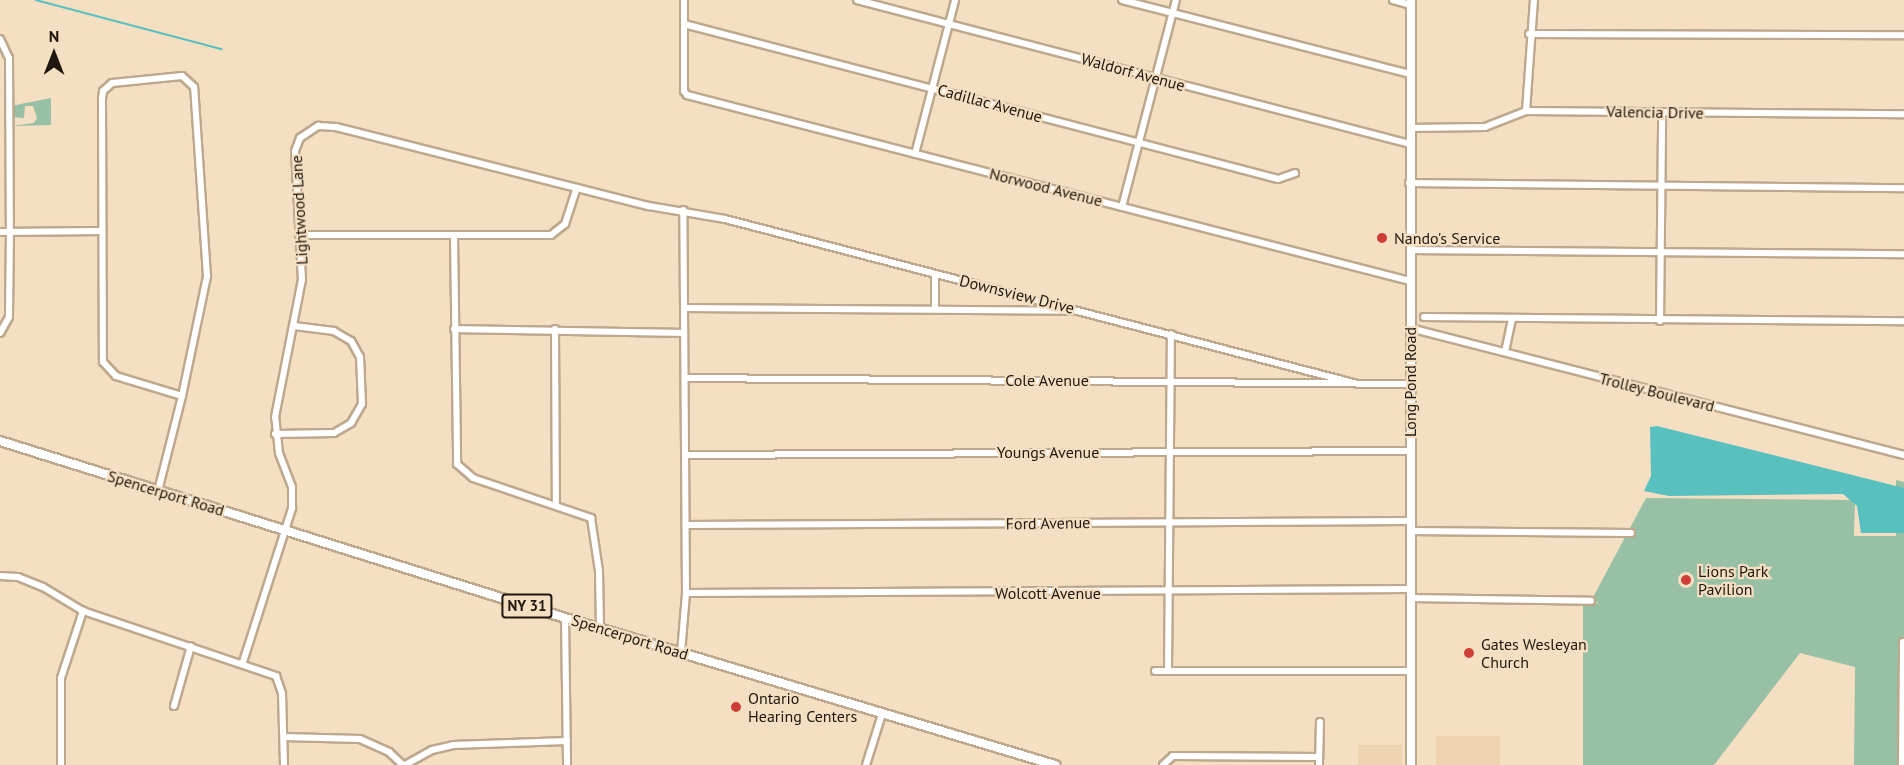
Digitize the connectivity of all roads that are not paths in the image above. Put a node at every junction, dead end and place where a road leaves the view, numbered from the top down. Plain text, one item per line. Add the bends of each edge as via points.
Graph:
1 (684, 0) edge
2 (857, 0) edge
3 (955, 0) edge
4 (1122, 0) edge
5 (1176, 0) edge
6 (1393, 0) edge
7 (1534, 0) edge
8 (1411, 2) edge
9 (1173, 13) junction
10 (684, 24) junction
11 (949, 24) junction
12 (1529, 34) junction
13 (1904, 35) edge
14 (0, 39) edge
15 (1410, 74) junction
16 (1156, 78) junction
17 (932, 88) junction
18 (9, 107) junction
19 (0, 108) edge
20 (1526, 111) junction
21 (1662, 113) junction
22 (1904, 114) edge
23 (1410, 128) junction
24 (1139, 142) junction
25 (1410, 144) junction
26 (915, 154) junction
27 (1295, 173) dead end
28 (1409, 183) junction
29 (1661, 186) junction
30 (576, 188) junction
31 (1904, 188) edge
32 (1122, 207) junction
33 (683, 210) junction
34 (102, 231) junction
35 (0, 232) edge
36 (10, 232) junction
37 (301, 234) junction
38 (454, 236) junction
39 (1410, 250) junction
40 (1660, 253) junction
41 (1904, 254) edge
42 (935, 274) junction
43 (1410, 281) junction
44 (684, 308) junction
45 (935, 309) junction
46 (1082, 311) junction
47 (1425, 317) dead end
48 (1512, 320) junction
49 (1660, 321) junction
50 (1904, 321) edge
51 (294, 326) junction
52 (1410, 328) junction
53 (454, 329) junction
54 (555, 329) junction
55 (0, 333) edge
56 (683, 333) junction
57 (1171, 334) junction
58 (1505, 352) junction
59 (685, 378) junction
60 (1170, 379) junction
61 (1350, 382) junction
62 (1410, 384) junction
63 (182, 396) junction
64 (276, 434) junction
65 (0, 441) edge
66 (1410, 451) junction
67 (1169, 452) junction
68 (686, 454) junction
69 (1904, 455) edge
70 (158, 491) junction
71 (556, 504) junction
72 (1169, 521) junction
73 (1410, 521) junction
74 (686, 525) junction
75 (286, 530) junction
76 (1410, 531) junction
77 (1631, 533) dead end
78 (0, 576) edge
79 (1168, 592) junction
80 (686, 593) junction
81 (1410, 593) junction
82 (1591, 601) dead end
83 (83, 611) junction
84 (565, 618) junction
85 (600, 628) junction
86 (1903, 642) edge
87 (191, 646) junction
88 (681, 653) junction
89 (243, 662) junction
90 (1155, 671) dead end
91 (1168, 671) junction
92 (1411, 671) junction
93 (174, 706) dead end
94 (882, 714) junction
95 (1320, 722) dead end
96 (284, 737) junction
97 (567, 741) junction
98 (1318, 757) junction
99 (61, 765) edge
100 (284, 765) edge
101 (404, 765) edge
102 (567, 765) edge
103 (866, 765) edge
104 (1055, 765) edge
105 (1163, 765) edge
106 (1318, 765) edge
107 (1411, 765) edge
108 (1902, 765) edge

1 - 10 street
2 - 11 street, Waldorf Avenue
3 - 11 street
4 - 9 street
5 - 9 street
6 - 8 street
7 - 12 street
8 - 15 main road, Long Pond Road
9 - 15 street
9 - 16 street
10 - 17 street, Cadillac Avenue
10 - 26 street, Norwood Avenue via 684,91
11 - 16 street, Waldorf Avenue
11 - 17 street
12 - 13 street
12 - 20 street
14 - 18 street via 8,50
15 - 23 main road, Long Pond Road
16 - 24 street
16 - 25 street, Waldorf Avenue
17 - 24 street, Cadillac Avenue
17 - 26 street
18 - 19 street
18 - 36 street
20 - 21 street, Valencia Drive
20 - 23 street, Valencia Drive via 1485,127
21 - 22 street, Valencia Drive
21 - 29 street
23 - 25 main road, Long Pond Road
24 - 27 street, Cadillac Avenue via 1278,179
24 - 32 street
25 - 28 main road, Long Pond Road
26 - 32 street, Norwood Avenue
28 - 29 street
28 - 39 main road, Long Pond Road
29 - 31 street
29 - 40 street
30 - 33 street, Lightwood Lane
30 - 37 street, Lightwood Lane via 336,127 318,126 305,132 295,151
30 - 38 street via 565,224 551,235
32 - 43 street, Norwood Avenue
33 - 42 street, Downsview Drive
33 - 44 street
34 - 36 street
34 - 63 street via 105,368 116,376
34 - 63 street via 103,91 112,83 188,78 194,87 207,276
35 - 36 street
36 - 55 street via 9,317
37 - 38 street
37 - 51 street, Lightwood Lane via 302,280
38 - 53 street
39 - 40 street
39 - 43 main road, Long Pond Road
40 - 41 street
40 - 49 street
42 - 45 street
42 - 46 street, Downsview Drive
43 - 52 main road, Long Pond Road
44 - 45 street
44 - 56 street
45 - 46 street
46 - 57 street, Downsview Drive
47 - 48 street
48 - 49 street
48 - 58 street
49 - 50 street
51 - 64 street, Lightwood Lane via 275,417
51 - 64 street via 334,331 351,341 360,357 362,404 351,423 334,433
52 - 58 street, Trolley Boulevard
52 - 62 main road, Long Pond Road
53 - 54 street
53 - 71 street via 457,464 473,478
54 - 56 street
54 - 71 street
56 - 59 street
57 - 60 street
57 - 61 street, Downsview Drive
58 - 69 street, Trolley Boulevard
59 - 60 street, Cole Avenue
59 - 68 street
60 - 61 street, Cole Avenue
60 - 67 street
61 - 62 street, Cole Avenue
62 - 66 main road, Long Pond Road
63 - 70 street
64 - 75 street, Lightwood Lane via 293,497
65 - 70 main road, Spencerport Road / NY 31
66 - 67 street, Youngs Avenue
66 - 73 main road, Long Pond Road
67 - 68 street, Youngs Avenue
67 - 72 street
68 - 74 street
70 - 75 main road, Spencerport Road / NY 31
71 - 85 street via 586,514 593,525 600,571
72 - 73 street, Ford Avenue
72 - 74 street, Ford Avenue
72 - 79 street
73 - 76 main road, Long Pond Road
74 - 80 street
75 - 84 main road, Spencerport Road / NY 31
75 - 89 street, Lightwood Lane
76 - 77 street
76 - 81 main road, Long Pond Road
78 - 83 street via 18,577 43,586
79 - 80 street, Wolcott Avenue
79 - 81 street, Wolcott Avenue
79 - 91 street
80 - 88 street
81 - 82 street, Wolcott Avenue
81 - 92 main road, Long Pond Road
83 - 87 street
83 - 99 street via 61,678
84 - 85 main road, Spencerport Road / NY 31
84 - 97 street
85 - 88 main road, Spencerport Road / NY 31
86 - 108 street
87 - 89 street
87 - 93 street
88 - 94 main road, Spencerport Road / NY 31
89 - 96 street via 276,676 281,684
90 - 91 street
91 - 92 street
92 - 107 main road, Long Pond Road
94 - 103 street
94 - 104 main road, Spencerport Road / NY 31
95 - 98 street
96 - 100 street
96 - 101 street via 360,739 389,752
97 - 101 street via 453,745 432,750
97 - 102 street
98 - 105 street via 1173,756
98 - 106 street

